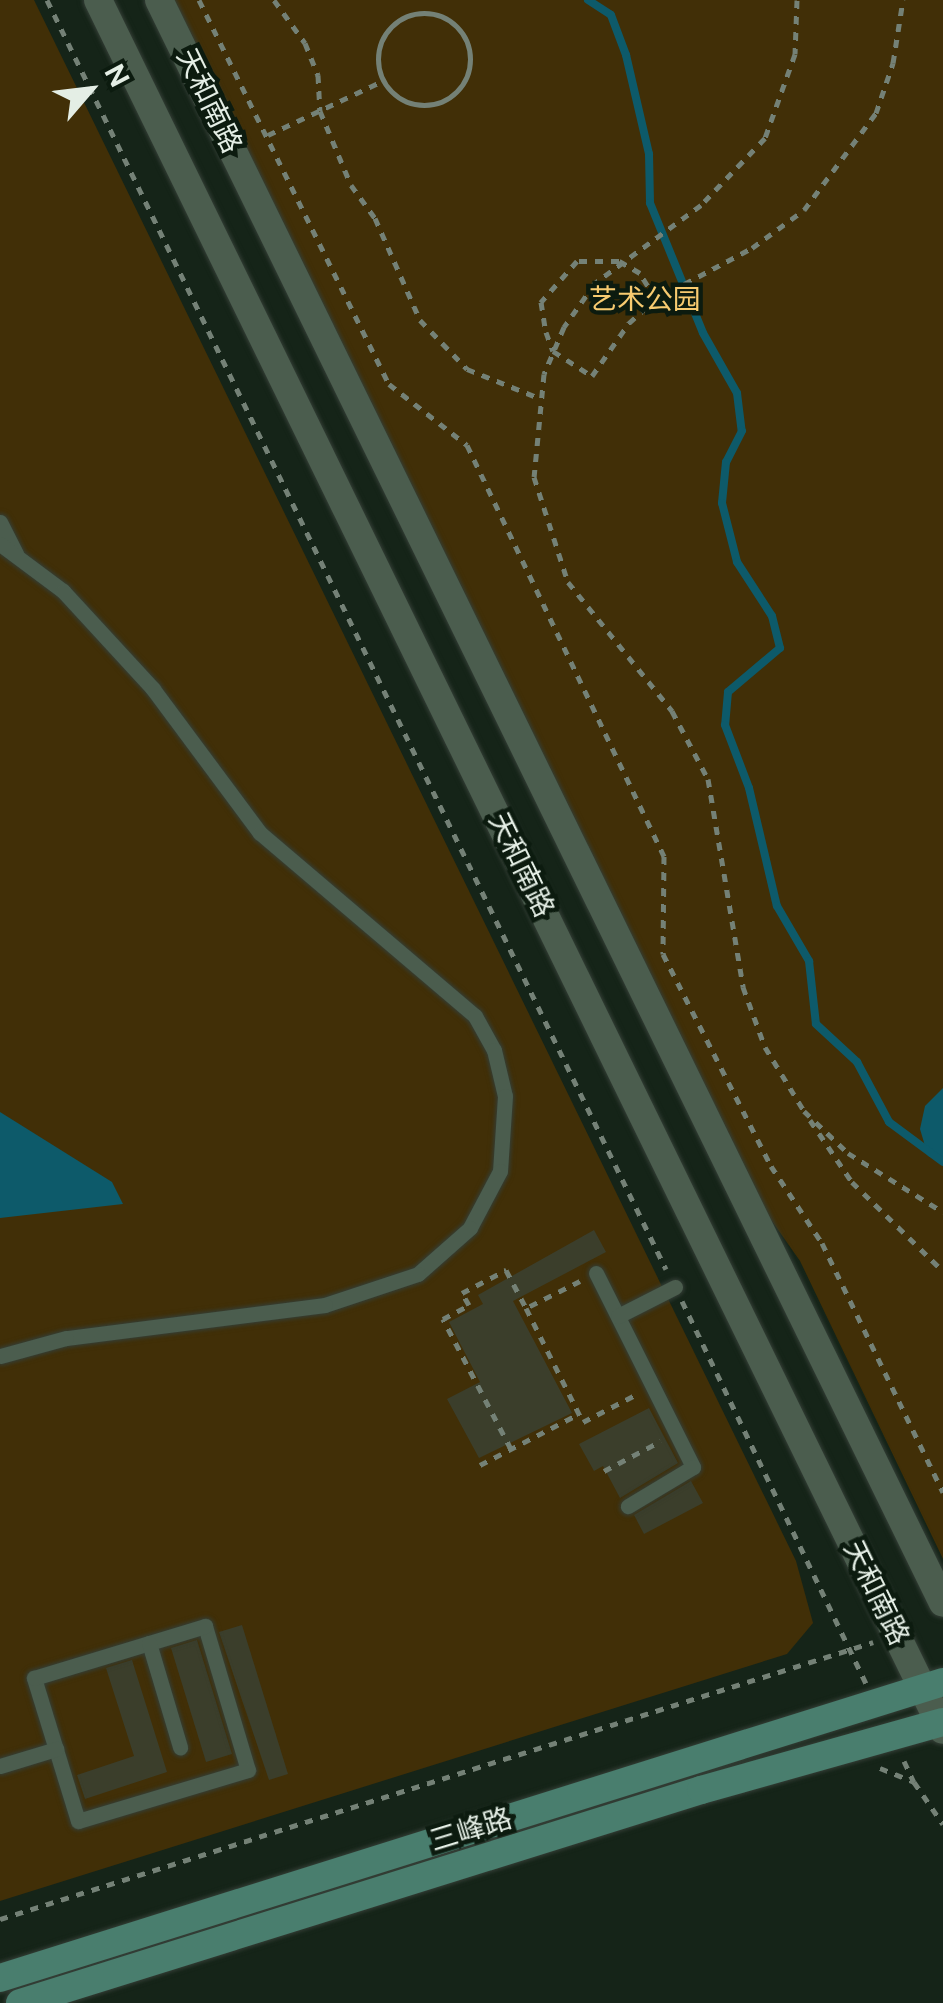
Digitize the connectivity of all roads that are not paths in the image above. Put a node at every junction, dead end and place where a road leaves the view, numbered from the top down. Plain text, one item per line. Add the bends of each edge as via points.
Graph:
1 (98, 0) edge
2 (159, 0) edge
3 (0, 522) edge
4 (0, 544) edge
5 (18, 557) junction
6 (596, 1273) road end
7 (675, 1287) road end
8 (618, 1316) junction
9 (0, 1356) edge
10 (628, 1506) dead end
11 (943, 1603) edge
12 (149, 1643) junction
13 (933, 1685) edge
14 (942, 1725) edge
15 (180, 1746) dead end
16 (56, 1749) junction
17 (0, 1766) edge
18 (0, 1978) edge
19 (20, 2003) edge

1 - 13 street, 天和南路 via 897,1635
2 - 11 street, 天和南路
3 - 5 lane
4 - 5 lane
5 - 9 lane via 63,590 154,689 260,832 475,1016 494,1050 504,1096 500,1170 470,1228 418,1274 325,1305 66,1338
6 - 8 lane
7 - 8 lane
8 - 10 lane via 692,1472
12 - 15 lane
12 - 16 lane via 34,1678
12 - 16 lane via 205,1626 248,1770 78,1821
13 - 14 street, 天和南路
13 - 18 main road, 三峰路
14 - 19 main road, 三峰路
16 - 17 lane

